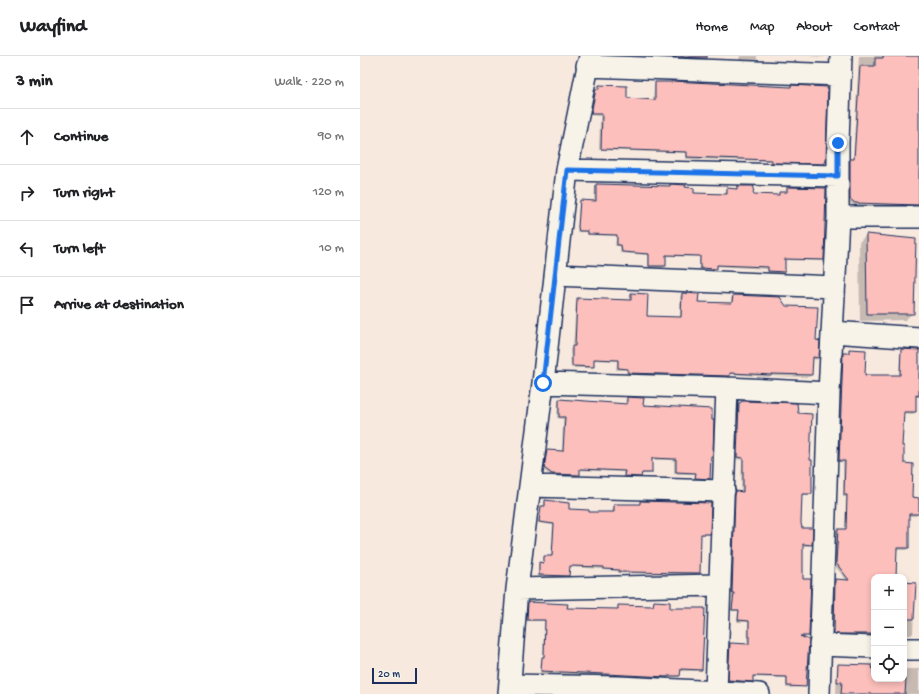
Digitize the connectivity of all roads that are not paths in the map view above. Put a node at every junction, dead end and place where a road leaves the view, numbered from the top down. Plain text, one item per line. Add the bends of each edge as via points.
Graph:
1 (588, 61) edge
2 (841, 65) edge
3 (567, 170) junction
4 (838, 176) junction
5 (838, 217) junction
6 (919, 217) edge
7 (556, 275) junction
8 (834, 287) junction
9 (832, 332) junction
10 (919, 338) edge
11 (543, 383) junction
12 (727, 388) junction
13 (829, 393) junction
14 (530, 486) junction
15 (724, 491) junction
16 (720, 585) junction
17 (517, 589) junction
18 (820, 645) junction
19 (871, 647) edge
20 (907, 649) edge
21 (919, 650) edge
22 (510, 690) edge
23 (619, 691) edge
24 (716, 692) junction
25 (759, 694) edge
26 (819, 694) edge

1 - 2 street
1 - 3 street
2 - 4 street
3 - 4 street
3 - 7 street
4 - 5 street
5 - 6 street
5 - 8 street
7 - 8 street
7 - 11 street
8 - 9 street
9 - 10 street
9 - 13 street
11 - 12 street
11 - 14 street
12 - 13 street
12 - 15 street
13 - 18 street
14 - 15 street
14 - 17 street
15 - 16 street
16 - 17 street
16 - 24 street
17 - 22 street
18 - 19 street
18 - 26 street
20 - 21 street
22 - 23 street
23 - 24 street
24 - 25 street

